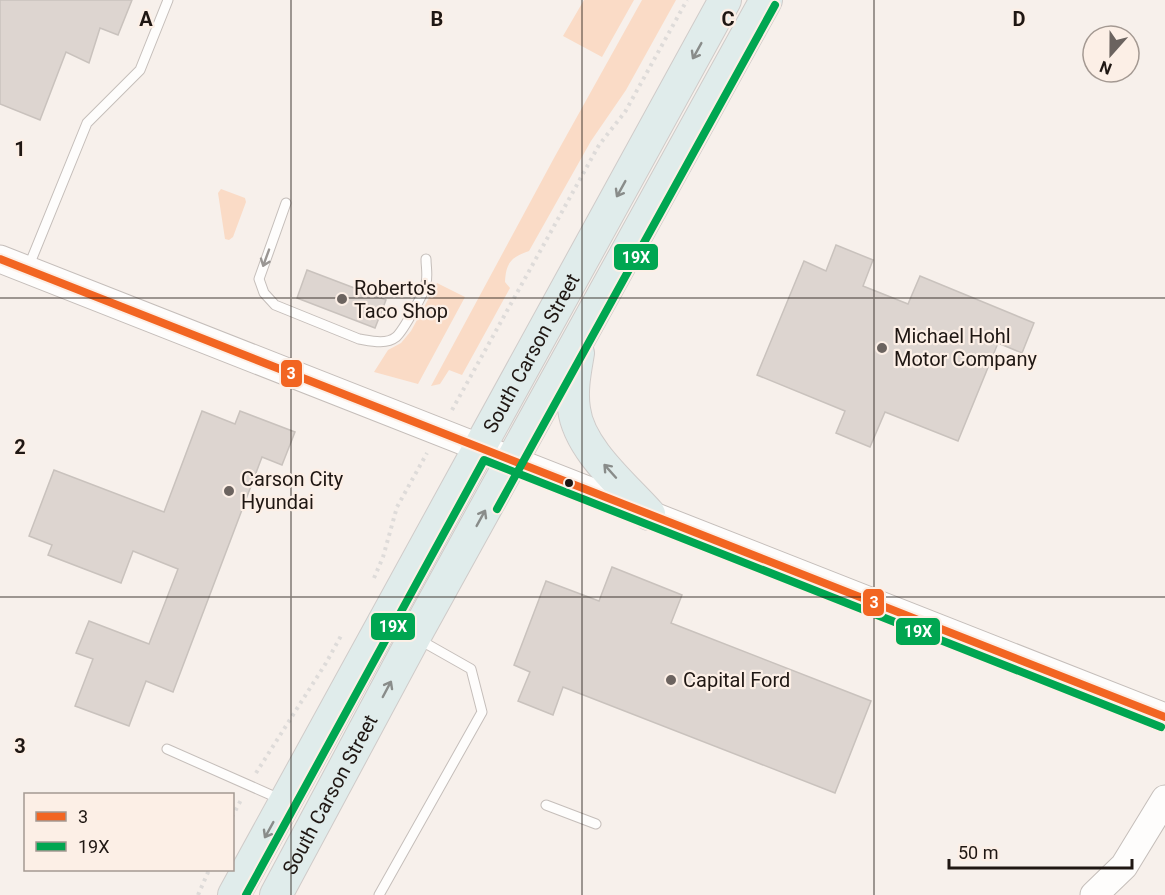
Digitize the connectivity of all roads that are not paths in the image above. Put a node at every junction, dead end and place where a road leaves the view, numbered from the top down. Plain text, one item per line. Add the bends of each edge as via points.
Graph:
1 (168, 0) edge
2 (725, 0) edge
3 (766, 0) edge
4 (286, 204) dead end
5 (0, 259) edge
6 (426, 259) dead end
7 (27, 270) junction
8 (579, 338) junction
9 (479, 447) junction
10 (513, 460) junction
11 (649, 514) junction
12 (415, 636) junction
13 (1165, 717) edge
14 (167, 749) dead end
15 (1165, 800) edge
16 (285, 801) junction
17 (546, 805) dead end
18 (596, 824) dead end
19 (282, 893) edge
20 (234, 895) edge
21 (379, 895) edge
22 (1094, 895) edge

1 - 7 lane via 140,70 87,123
2 -> 9 main road, South Carson Street
3 - 8 main road, South Carson Street
4 -> 6 lane via 259,279 268,300 285,310 359,339 374,342 396,338 426,284
5 - 7 street
7 - 9 street
8 - 10 main road, South Carson Street
11 -> 8 main road via 580,432 573,388
9 - 10 street
9 - 16 main road, South Carson Street
10 - 11 street
12 -> 10 main road, South Carson Street
11 - 13 street
19 -> 12 main road, South Carson Street
12 - 21 lane via 471,669 482,712
14 - 16 lane
15 - 22 street via 1124,866
16 -> 20 main road, South Carson Street
17 - 18 lane

